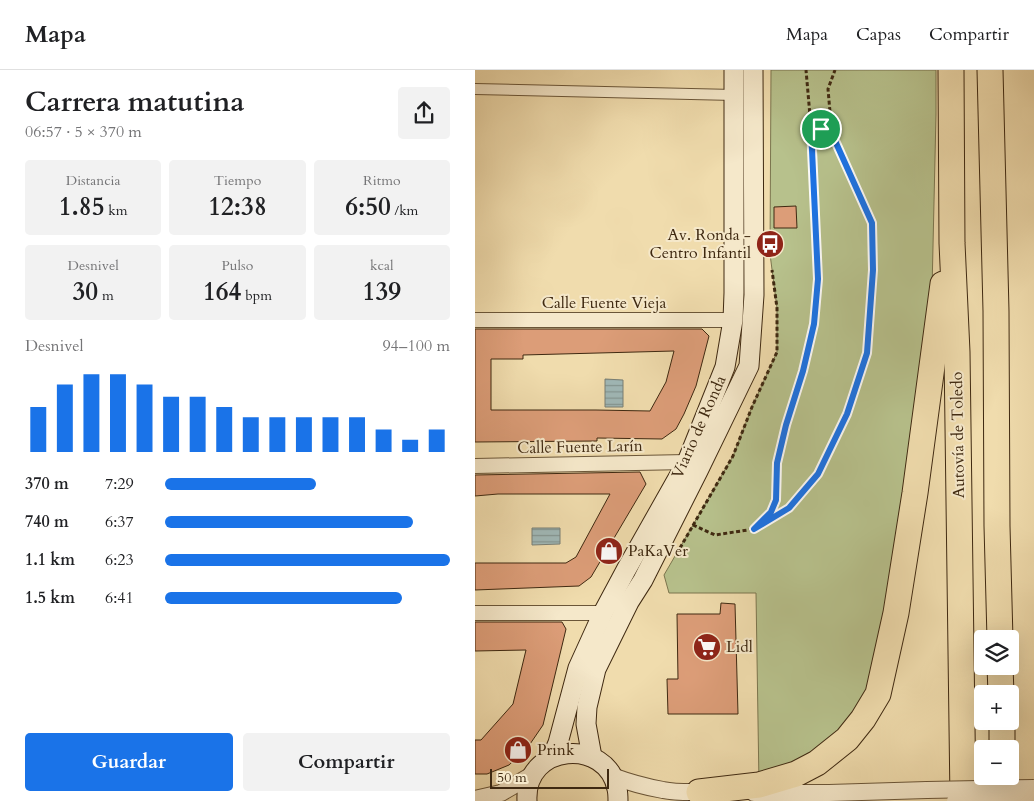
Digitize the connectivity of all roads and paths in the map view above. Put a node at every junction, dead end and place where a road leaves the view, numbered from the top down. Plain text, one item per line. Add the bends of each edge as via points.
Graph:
1 (734, 70) edge
2 (753, 70) edge
3 (807, 70) edge
4 (835, 70) edge
5 (951, 70) edge
6 (990, 70) edge
7 (475, 89) edge
8 (734, 95) junction
9 (811, 128) junction
10 (832, 134) junction
11 (952, 243) junction
12 (475, 320) edge
13 (733, 320) junction
14 (687, 462) junction
15 (475, 466) edge
16 (674, 517) junction
17 (754, 529) junction
18 (475, 613) edge
19 (603, 613) junction
20 (1000, 630) edge
21 (592, 757) junction
22 (552, 758) junction
23 (532, 776) junction
24 (612, 776) junction
25 (1034, 788) edge
26 (699, 792) junction
27 (987, 794) edge
28 (475, 799) edge
29 (1034, 800) edge
30 (527, 801) edge
31 (618, 801) edge
32 (947, 801) edge

1 - 8 main road, Viario de Ronda
2 - 16 main road, Viario de Ronda via 754,295 749,366
3 - 9 path
4 - 10 path via 828,89
5 - 11 highway, Autovía de Toledo
6 - 20 highway
7 - 8 street
8 - 13 main road, Viario de Ronda
9 - 10 path
9 - 17 path via 818,279 814,324 777,463 776,500 771,512
10 - 17 path via 872,223 873,270 867,353 847,414 818,474 789,508
11 - 26 highway via 945,267 896,613 878,694 847,739 817,763 796,774 759,785
11 - 27 highway, Autovía de Toledo
12 - 13 street, Calle Fuente Vieja
13 - 14 main road, Viario de Ronda via 725,367
14 - 15 street, Calle Fuente Larín
14 - 19 main road, Viario de Ronda
16 - 17 path via 715,534
16 - 21 main road, Viario de Ronda via 596,669 586,724
18 - 19 street
19 - 22 main road, Viario de Ronda via 579,668
21 - 22 main road via 565,753
21 - 24 main road
22 - 23 main road
23 - 28 street via 501,793
23 - 30 main road via 526,792
24 - 26 street via 663,790
24 - 31 main road
25 - 27 street, bridge
26 - 27 street, bridge via 927,790
27 - 29 street, bridge
27 - 32 street, bridge

